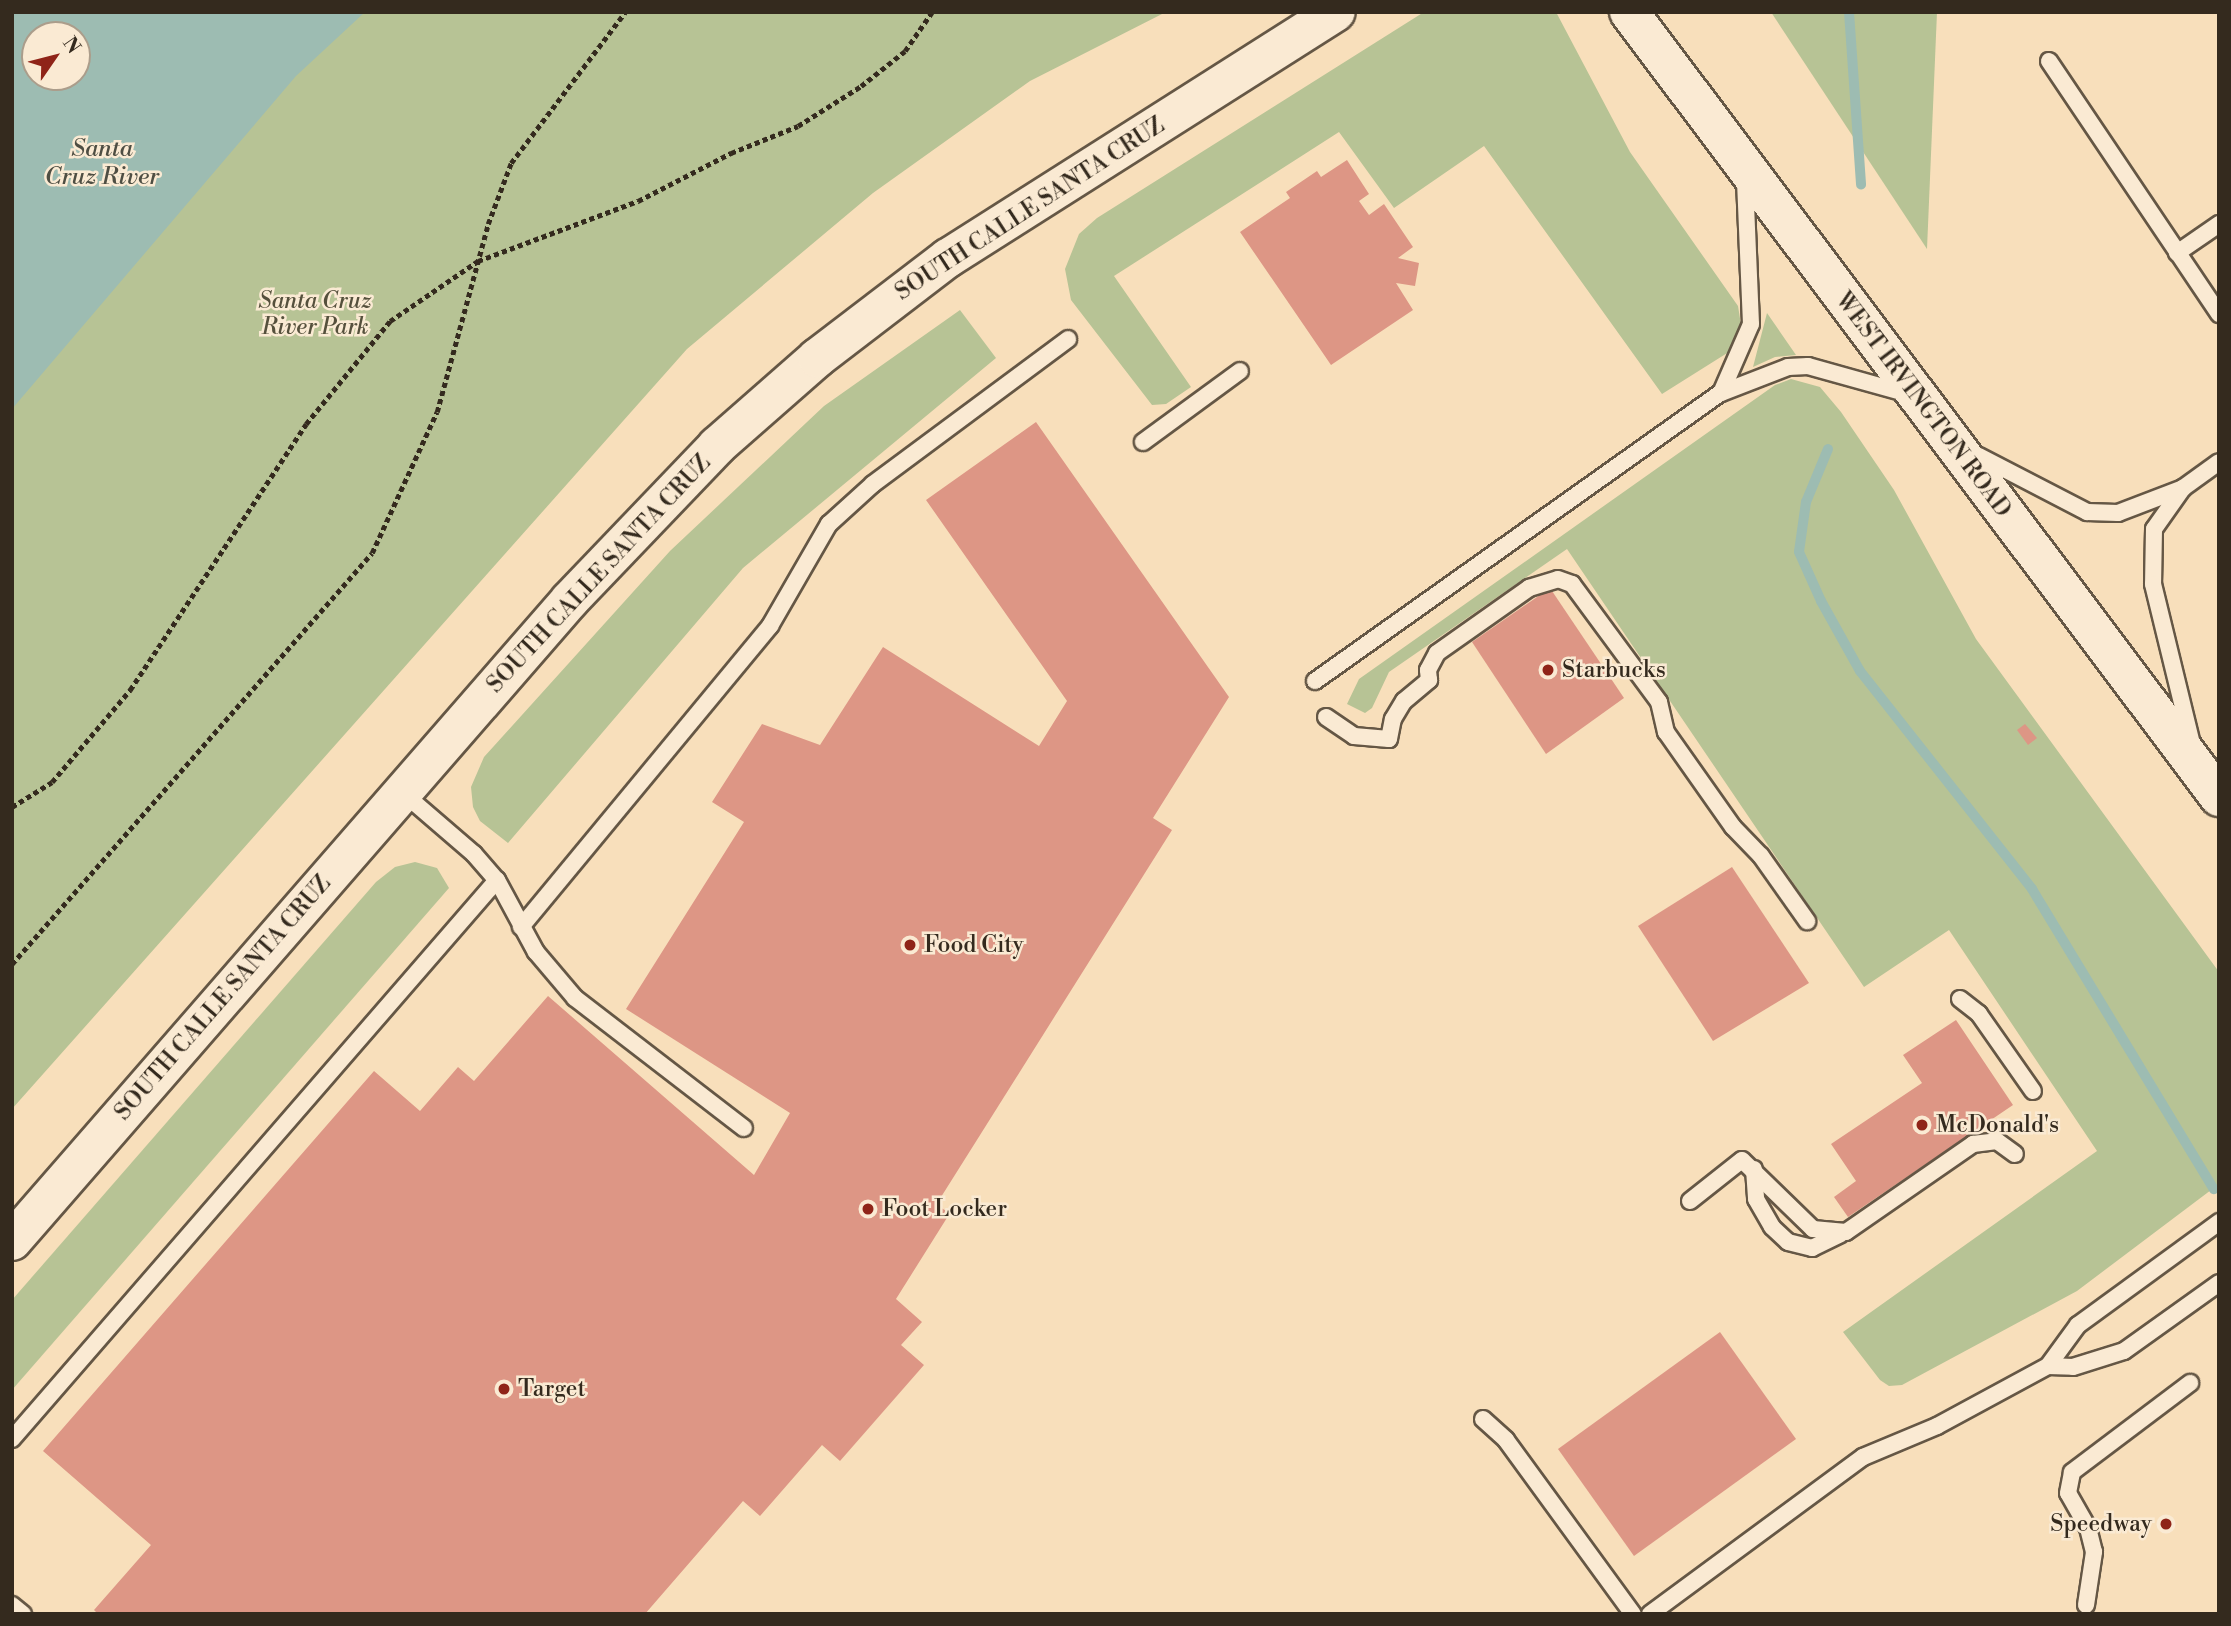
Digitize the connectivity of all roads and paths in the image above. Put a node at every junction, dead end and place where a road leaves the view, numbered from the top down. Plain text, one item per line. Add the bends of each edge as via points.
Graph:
1 (625, 12) edge
2 (932, 12) edge
3 (1336, 12) edge
4 (1629, 12) edge
5 (2049, 61) dead end
6 (1745, 168) junction
7 (2219, 224) edge
8 (2177, 253) junction
9 (478, 261) junction
10 (2219, 314) edge
11 (1068, 339) dead end
12 (1240, 372) dead end
13 (1721, 393) junction
14 (1928, 413) junction
15 (1143, 442) dead end
16 (2219, 462) edge
17 (2183, 488) junction
18 (1314, 681) dead end
19 (1326, 717) dead end
20 (2208, 783) edge
21 (402, 792) junction
22 (12, 807) edge
23 (497, 880) junction
24 (1807, 921) dead end
25 (521, 926) junction
26 (12, 964) edge
27 (1960, 999) dead end
28 (2033, 1091) dead end
29 (744, 1128) dead end
30 (2015, 1154) dead end
31 (1748, 1164) junction
32 (1690, 1201) dead end
33 (2219, 1222) edge
34 (1846, 1231) junction
35 (12, 1241) edge
36 (2219, 1283) edge
37 (2048, 1366) junction
38 (2190, 1383) dead end
39 (1483, 1419) dead end
40 (12, 1439) edge
41 (12, 1605) edge
42 (2086, 1605) dead end
43 (23, 1614) edge
44 (1633, 1614) edge
45 (1650, 1614) edge

1 - 9 path via 511,163
2 - 9 path via 905,51 798,126 730,153 638,201
3 - 21 street, SOUTH CALLE SANTA CRUZ via 948,258 817,358 717,446 645,518
4 - 6 street, WEST IRVINGTON ROAD
5 - 8 lane
6 - 13 lane via 1751,324
6 - 14 street, WEST IRVINGTON ROAD
7 - 8 lane
8 - 10 lane
9 - 22 path via 390,321 306,424 130,690 51,782
9 - 26 path via 437,412 372,553
11 - 25 lane via 873,484 829,524 770,626
12 - 15 lane
13 - 14 lane via 1788,367 1808,366 1880,384
13 - 18 lane
14 - 17 lane via 1997,468 2087,512 2118,513
14 - 20 street, WEST IRVINGTON ROAD
16 - 17 lane
17 - 20 lane via 2154,529 2153,584
19 - 24 lane via 1354,736 1388,739 1404,701 1429,680 1428,670 1437,653 1529,588 1558,579 1584,595 1659,702 1666,732
21 - 23 lane
21 - 35 street, SOUTH CALLE SANTA CRUZ
23 - 25 lane
23 - 40 lane
25 - 29 lane via 536,952 575,998
27 - 28 lane via 1979,1014
30 - 34 lane via 1997,1141 1973,1144
31 - 32 lane
31 - 34 lane via 1813,1229
31 - 34 lane via 1756,1199 1772,1227 1788,1242 1812,1248
33 - 37 lane via 2078,1325
36 - 37 lane via 2124,1351 2073,1367
37 - 45 lane via 1937,1426 1863,1457
38 - 42 lane via 2072,1472 2071,1504 2088,1528 2094,1552
39 - 44 lane via 1506,1440
41 - 43 lane

